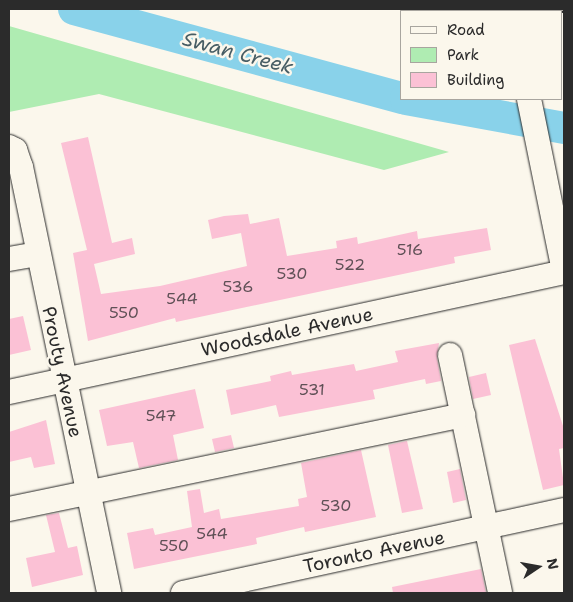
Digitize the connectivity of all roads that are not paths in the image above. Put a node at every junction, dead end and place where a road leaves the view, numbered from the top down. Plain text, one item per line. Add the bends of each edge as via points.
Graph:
1 (529, 100) edge
2 (12, 149) edge
3 (38, 254) junction
4 (9, 259) edge
5 (564, 271) edge
6 (450, 355) dead end
7 (64, 380) junction
8 (9, 392) edge
9 (463, 415) junction
10 (88, 493) junction
11 (9, 510) edge
12 (564, 510) edge
13 (487, 527) junction
14 (110, 593) edge
15 (183, 593) edge
16 (500, 593) edge

1 - 5 street
2 - 3 street, Prouty Avenue
3 - 4 street
3 - 7 street, Prouty Avenue
5 - 7 street, Woodsdale Avenue
6 - 9 street
7 - 8 street, Woodsdale Avenue
7 - 10 street, Prouty Avenue
9 - 10 street
9 - 13 street
10 - 11 street
10 - 14 street, Prouty Avenue
12 - 13 street, Toronto Avenue
13 - 15 street, Toronto Avenue
13 - 16 street

